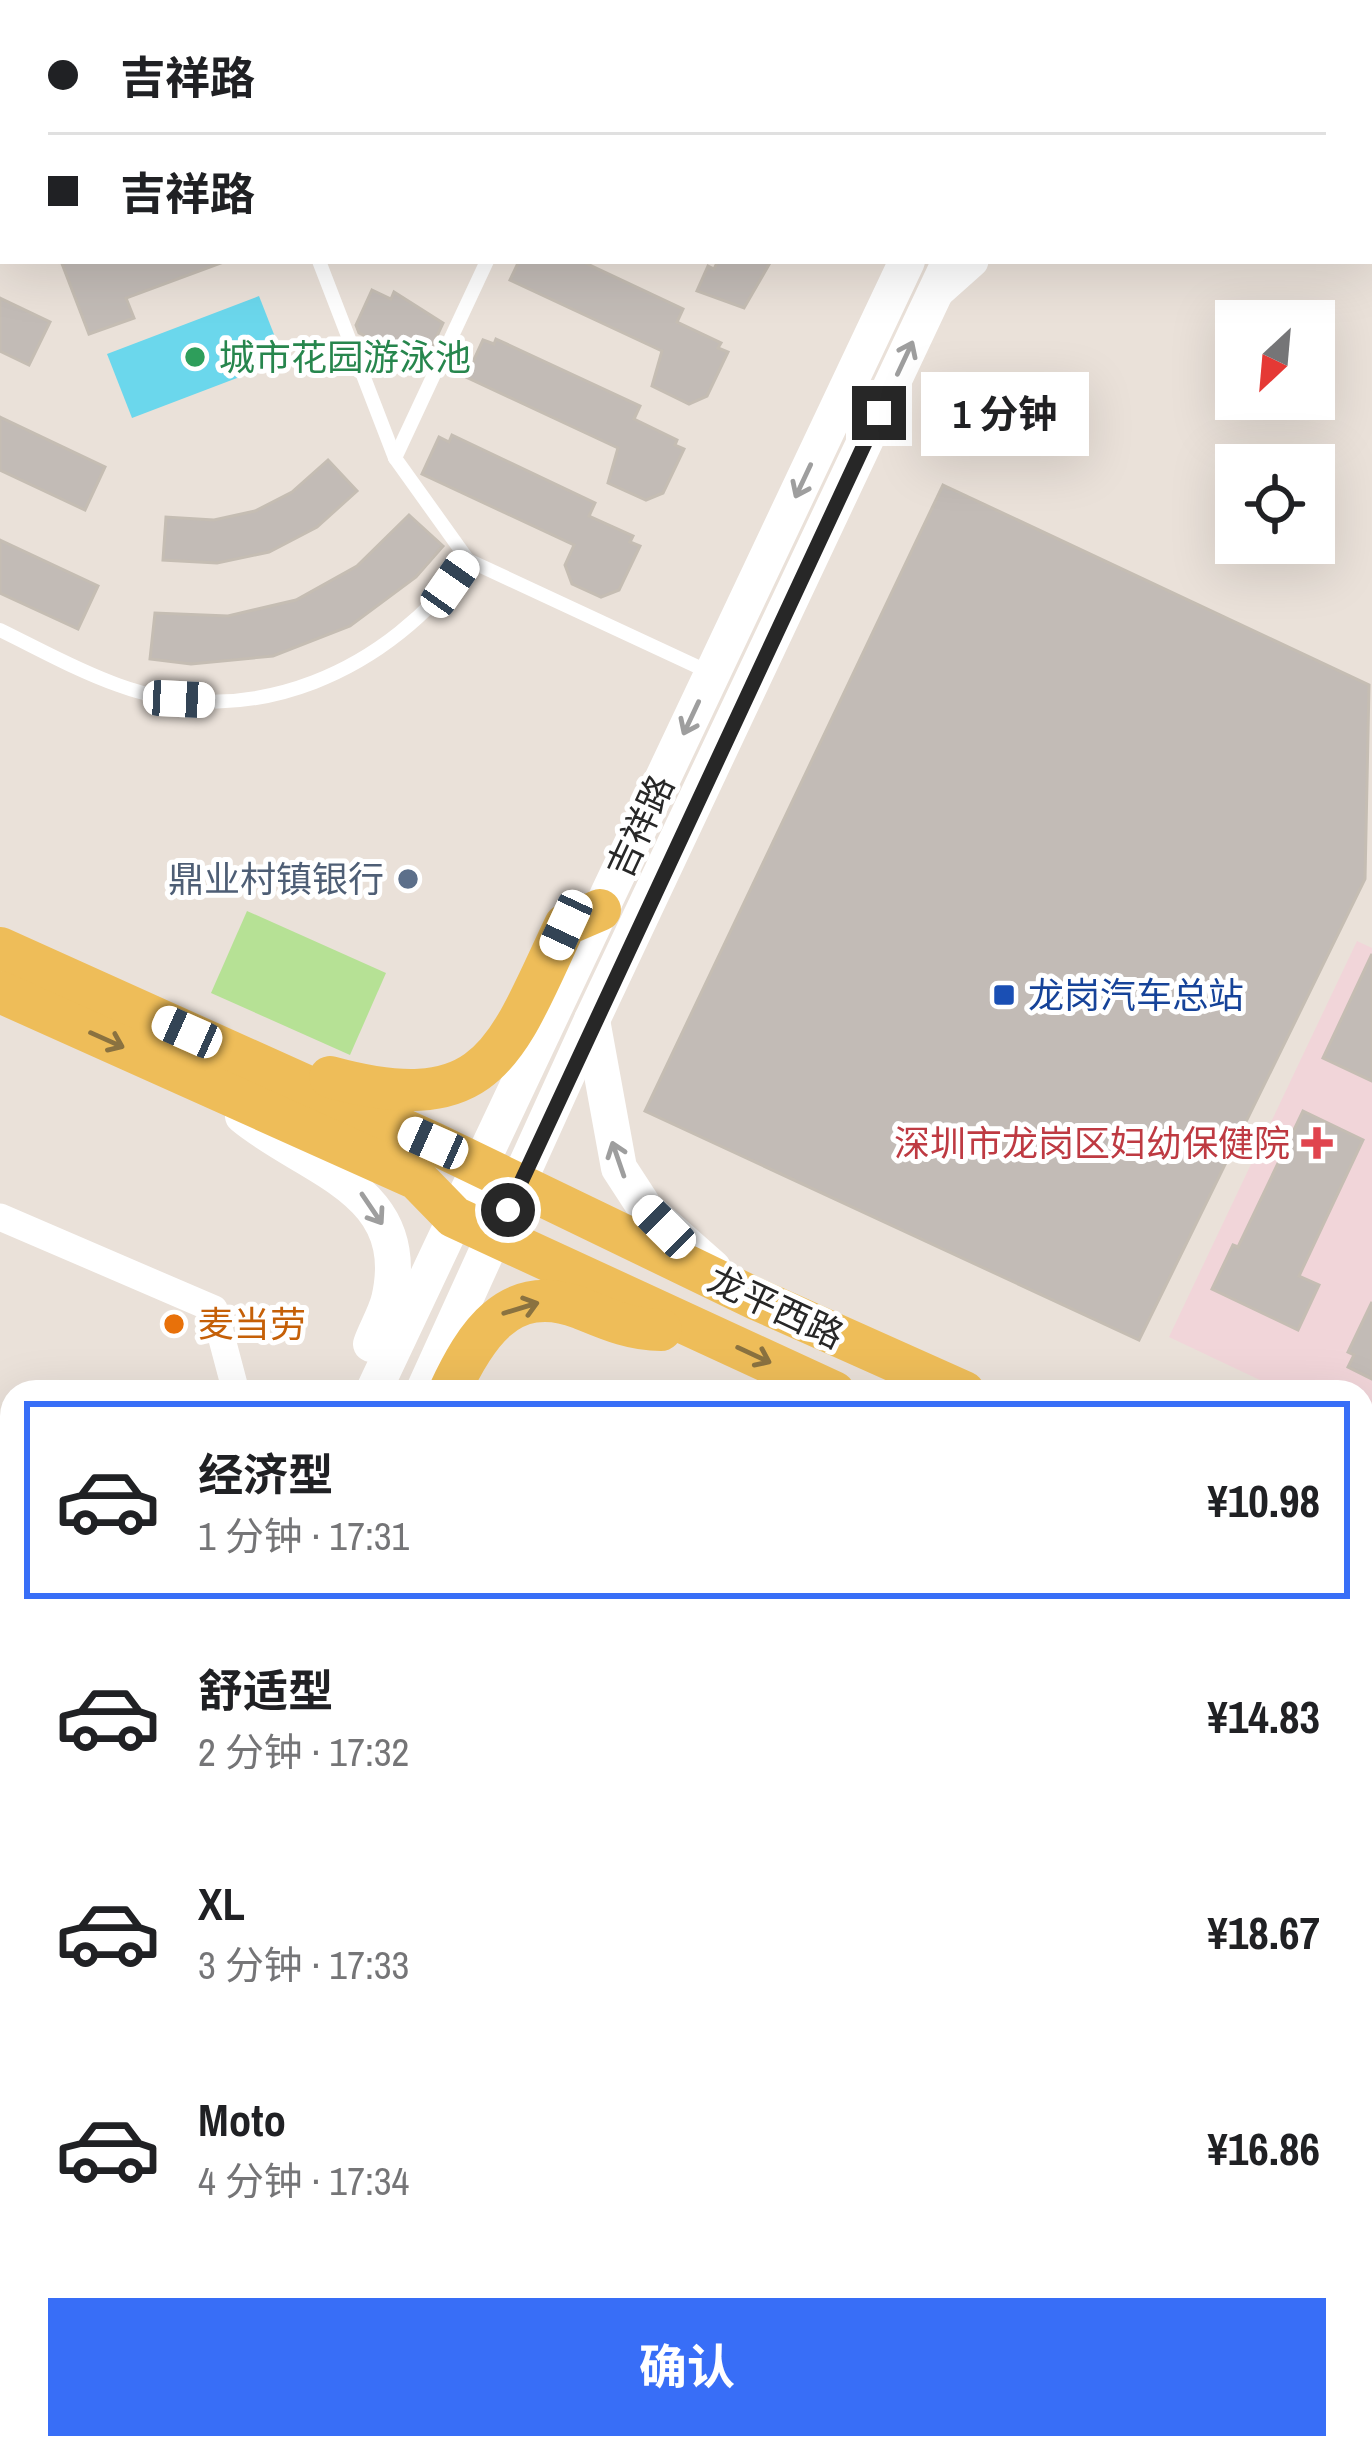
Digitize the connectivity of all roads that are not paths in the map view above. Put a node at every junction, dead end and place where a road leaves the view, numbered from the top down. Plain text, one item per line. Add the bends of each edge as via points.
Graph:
1 (320, 264) edge
2 (486, 264) edge
3 (901, 266) edge
4 (943, 278) edge
5 (395, 458) junction
6 (468, 560) junction
7 (0, 630) edge
8 (712, 674) junction
9 (600, 910) junction
10 (0, 948) edge
11 (0, 992) edge
12 (592, 1020) junction
13 (220, 1068) junction
14 (479, 1165) junction
15 (520, 1184) junction
16 (0, 1217) edge
17 (454, 1217) junction
18 (495, 1236) junction
19 (756, 1299) junction
20 (695, 1328) junction
21 (233, 1380) edge
22 (358, 1380) edge
23 (379, 1380) edge
24 (429, 1380) edge
25 (455, 1380) edge
26 (808, 1380) edge
27 (937, 1380) edge

1 - 5 lane
2 - 5 lane
3 -> 8 main road, 吉祥路
12 -> 4 main road, 吉祥路
5 - 6 lane
6 - 7 lane via 431,608 385,647 332,676 257,698 148,694
6 - 8 lane
8 -> 9 main road, 吉祥路
9 - 13 main road via 566,925 508,1046 480,1072 434,1090
9 - 14 main road, 吉祥路
10 - 13 main road, 龙平西路
11 -> 13 main road, 龙平西路
12 - 15 main road, 吉祥路
19 -> 12 main road via 664,1227 629,1188 613,1148
13 - 14 main road, 龙平西路
13 - 17 main road, 龙平西路 via 417,1179
13 -> 22 main road via 255,1126 360,1191 385,1227 393,1271 388,1304
14 - 15 main road, 龙平西路
14 - 17 main road, 吉祥路
15 - 18 main road, 吉祥路
15 - 19 main road, 龙平西路
16 - 21 street via 214,1309
17 - 18 main road, 龙平西路
17 - 23 main road, 吉祥路
18 - 20 main road, 龙平西路
18 - 24 main road, 吉祥路
19 - 27 main road, 龙平西路
25 -> 20 main road via 488,1323 531,1300 623,1325
20 -> 26 main road, 龙平西路

